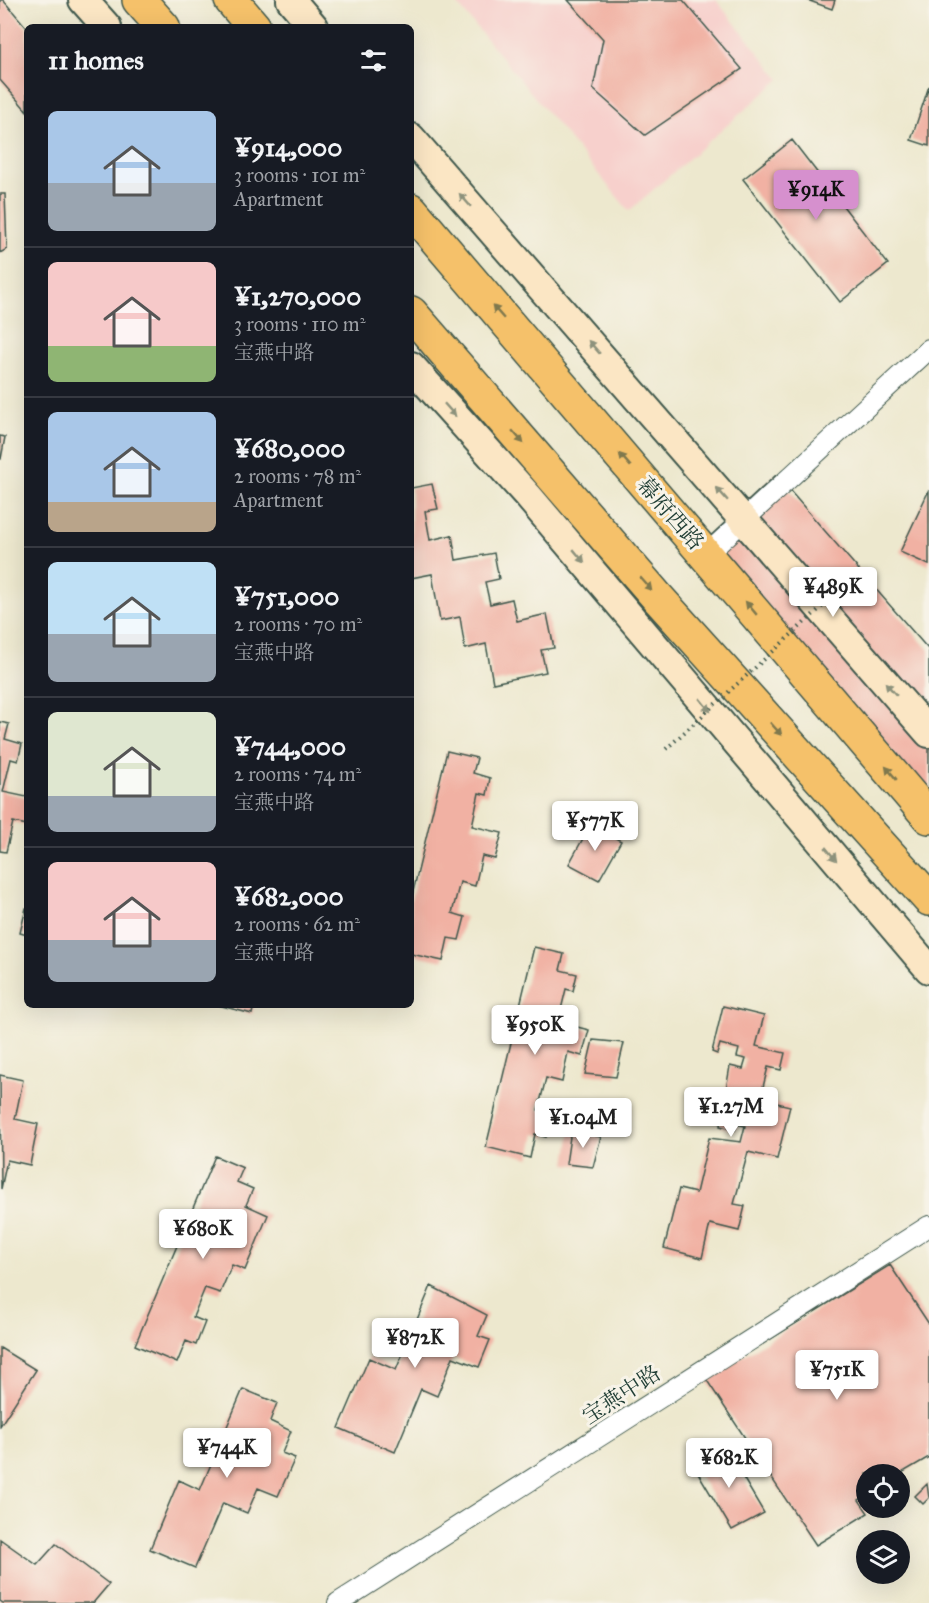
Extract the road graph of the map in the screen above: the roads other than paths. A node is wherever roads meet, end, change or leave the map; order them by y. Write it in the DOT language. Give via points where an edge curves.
graph roads {
  1 [pos="83,0"];
  2 [pos="139,0"];
  3 [pos="231,0"];
  4 [pos="291,0"];
  5 [pos="104,24"];
  6 [pos="160,24"];
  7 [pos="251,24"];
  8 [pos="311,24"];
  9 [pos="414,141"];
  10 [pos="414,214"];
  11 [pos="414,316"];
  12 [pos="929,349"];
  13 [pos="414,369"];
  14 [pos="746,521"];
  15 [pos="706,555"];
  16 [pos="929,733"];
  17 [pos="929,818"];
  18 [pos="929,899"];
  19 [pos="929,969"];
  20 [pos="929,1226"];
  21 [pos="338,1603"];
  1 -- 5 [label="main road"];
  2 -- 6 [label="highway"];
  3 -- 7 [label="highway"];
  4 -- 8 [label="main road"];
  14 -- 9 [label="main road, one-way"];
  15 -- 10 [label="highway, 幕府西路, one-way"];
  11 -- 18 [label="highway, one-way" via="658,598"];
  12 -- 14 [label="street"];
  13 -- 19 [label="main road, one-way" via="528,496"];
  14 -- 15 [label="street"];
  16 -- 14 [label="main road, one-way"];
  17 -- 15 [label="highway, 幕府西路, one-way"];
  20 -- 21 [label="street, 宝燕中路"];
}
